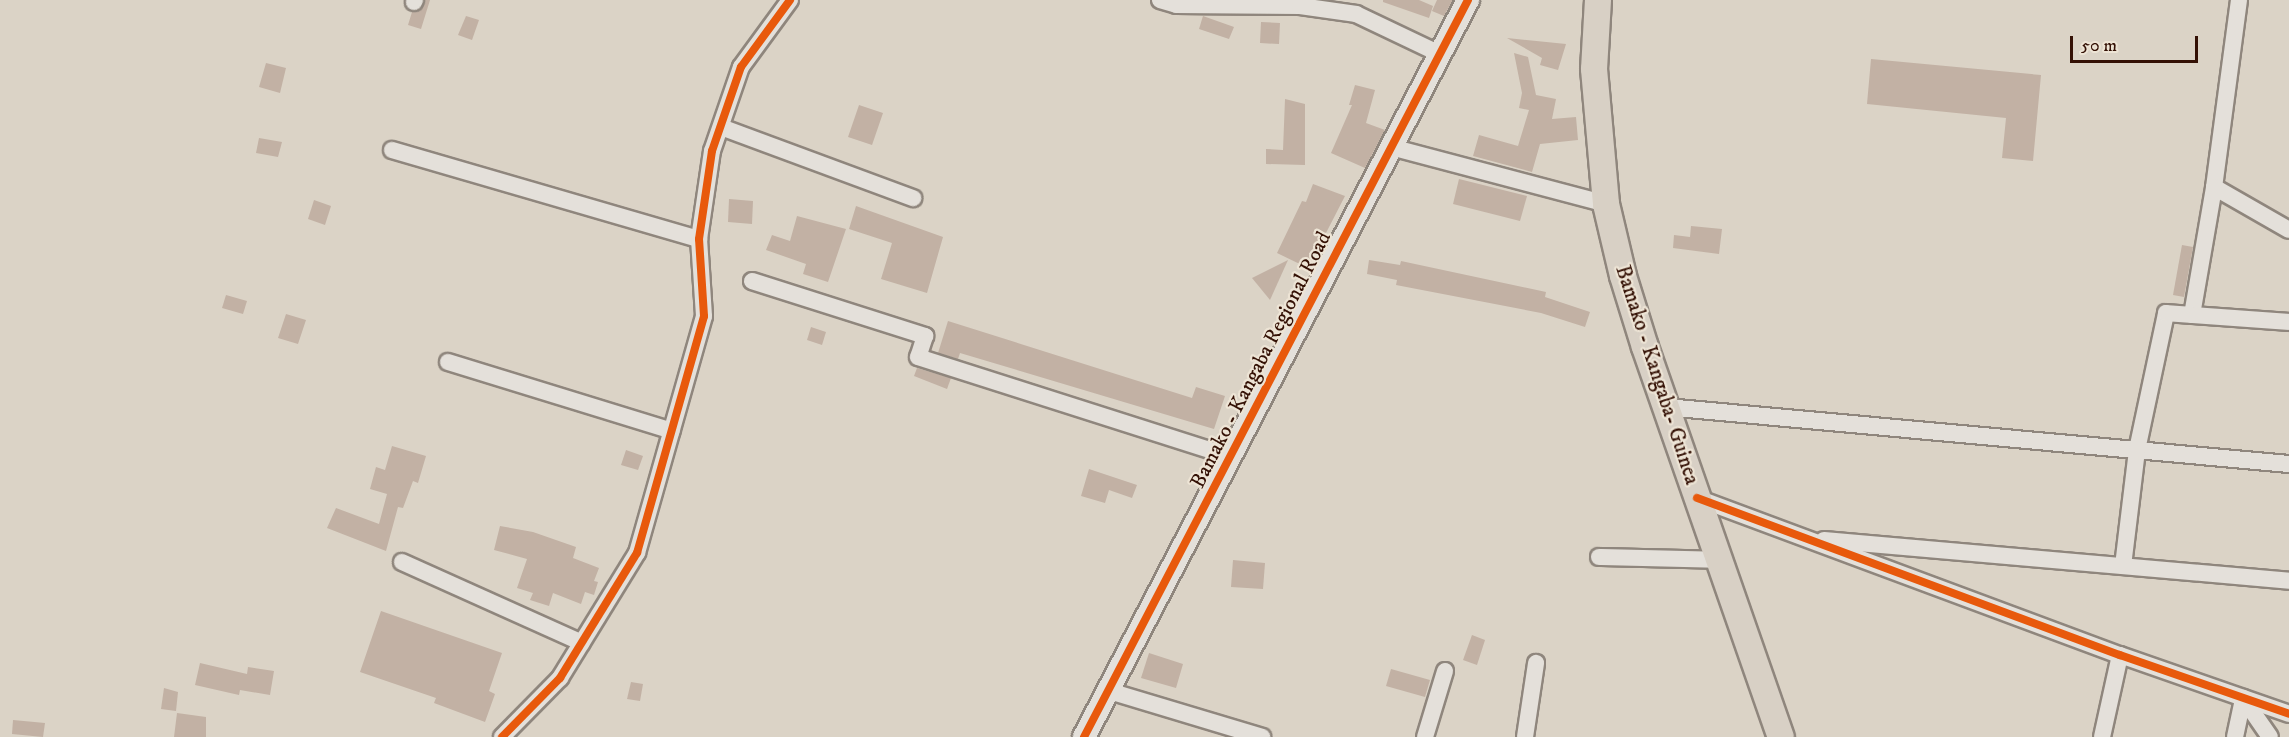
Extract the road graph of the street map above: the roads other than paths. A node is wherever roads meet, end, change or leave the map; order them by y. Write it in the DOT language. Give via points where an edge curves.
graph roads {
  1 [pos="790,0"];
  2 [pos="1160,0"];
  3 [pos="1468,0"];
  4 [pos="1598,0"];
  5 [pos="2239,0"];
  6 [pos="1440,54"];
  7 [pos="721,127"];
  8 [pos="1391,147"];
  9 [pos="392,150"];
  10 [pos="2214,187"];
  11 [pos="913,198"];
  12 [pos="1606,204"];
  13 [pos="2289,230"];
  14 [pos="699,239"];
  15 [pos="752,281"];
  16 [pos="2192,315"];
  17 [pos="2289,322"];
  18 [pos="448,362"];
  19 [pos="1666,407"];
  20 [pos="672,431"];
  21 [pos="2137,450"];
  22 [pos="1231,457"];
  23 [pos="2289,464"];
  24 [pos="1697,498"];
  25 [pos="1800,538"];
  26 [pos="1599,557"];
  27 [pos="1718,560"];
  28 [pos="402,562"];
  29 [pos="2123,566"];
  30 [pos="2289,581"];
  31 [pos="582,643"];
  32 [pos="2120,655"];
  33 [pos="1536,663"];
  34 [pos="1445,671"];
  35 [pos="1109,691"];
  36 [pos="2243,698"];
  37 [pos="2289,714"];
  38 [pos="502,737"];
  39 [pos="1084,737"];
  40 [pos="1262,737"];
  41 [pos="1425,737"];
  42 [pos="1526,737"];
  43 [pos="1781,737"];
  44 [pos="2102,737"];
  45 [pos="2235,737"];
  46 [pos="2270,737"];
  1 -- 7 [label="street" via="741,68"];
  2 -- 6 [label="street" via="1176,5 1300,6 1356,14"];
  3 -- 6 [label="street, Bamako - Kangaba Regional Road"];
  4 -- 12 [label="main road, Bamako - Kangaba- Guinea" via="1594,69"];
  5 -- 10 [label="street"];
  6 -- 8 [label="street, Bamako - Kangaba Regional Road"];
  7 -- 11 [label="street"];
  7 -- 14 [label="street" via="712,151"];
  8 -- 12 [label="street"];
  8 -- 22 [label="street, Bamako - Kangaba Regional Road"];
  9 -- 14 [label="street"];
  10 -- 13 [label="street"];
  10 -- 16 [label="street"];
  12 -- 19 [label="main road, Bamako - Kangaba- Guinea" via="1623,276"];
  14 -- 20 [label="street" via="704,316"];
  15 -- 22 [label="street" via="925,336 918,357"];
  16 -- 17 [label="street"];
  16 -- 21 [label="street" via="2166,313"];
  18 -- 20 [label="street"];
  19 -- 21 [label="street"];
  19 -- 24 [label="main road, Bamako - Kangaba- Guinea"];
  20 -- 31 [label="street" via="637,553"];
  21 -- 23 [label="street"];
  21 -- 29 [label="street"];
  22 -- 35 [label="street, Bamako - Kangaba Regional Road"];
  24 -- 25 [label="street"];
  24 -- 27 [label="main road, Bamako - Kangaba- Guinea"];
  25 -- 29 [label="street"];
  25 -- 32 [label="street"];
  26 -- 27 [label="street"];
  27 -- 43 [label="main road, Bamako - Kangaba- Guinea"];
  28 -- 31 [label="street"];
  29 -- 30 [label="street"];
  31 -- 38 [label="street" via="560,678"];
  32 -- 36 [label="street"];
  32 -- 44 [label="street"];
  33 -- 42 [label="street"];
  34 -- 41 [label="street"];
  35 -- 39 [label="street, Bamako - Kangaba Regional Road"];
  35 -- 40 [label="street"];
  36 -- 37 [label="street"];
  36 -- 45 [label="street"];
  36 -- 46 [label="street"];
}
